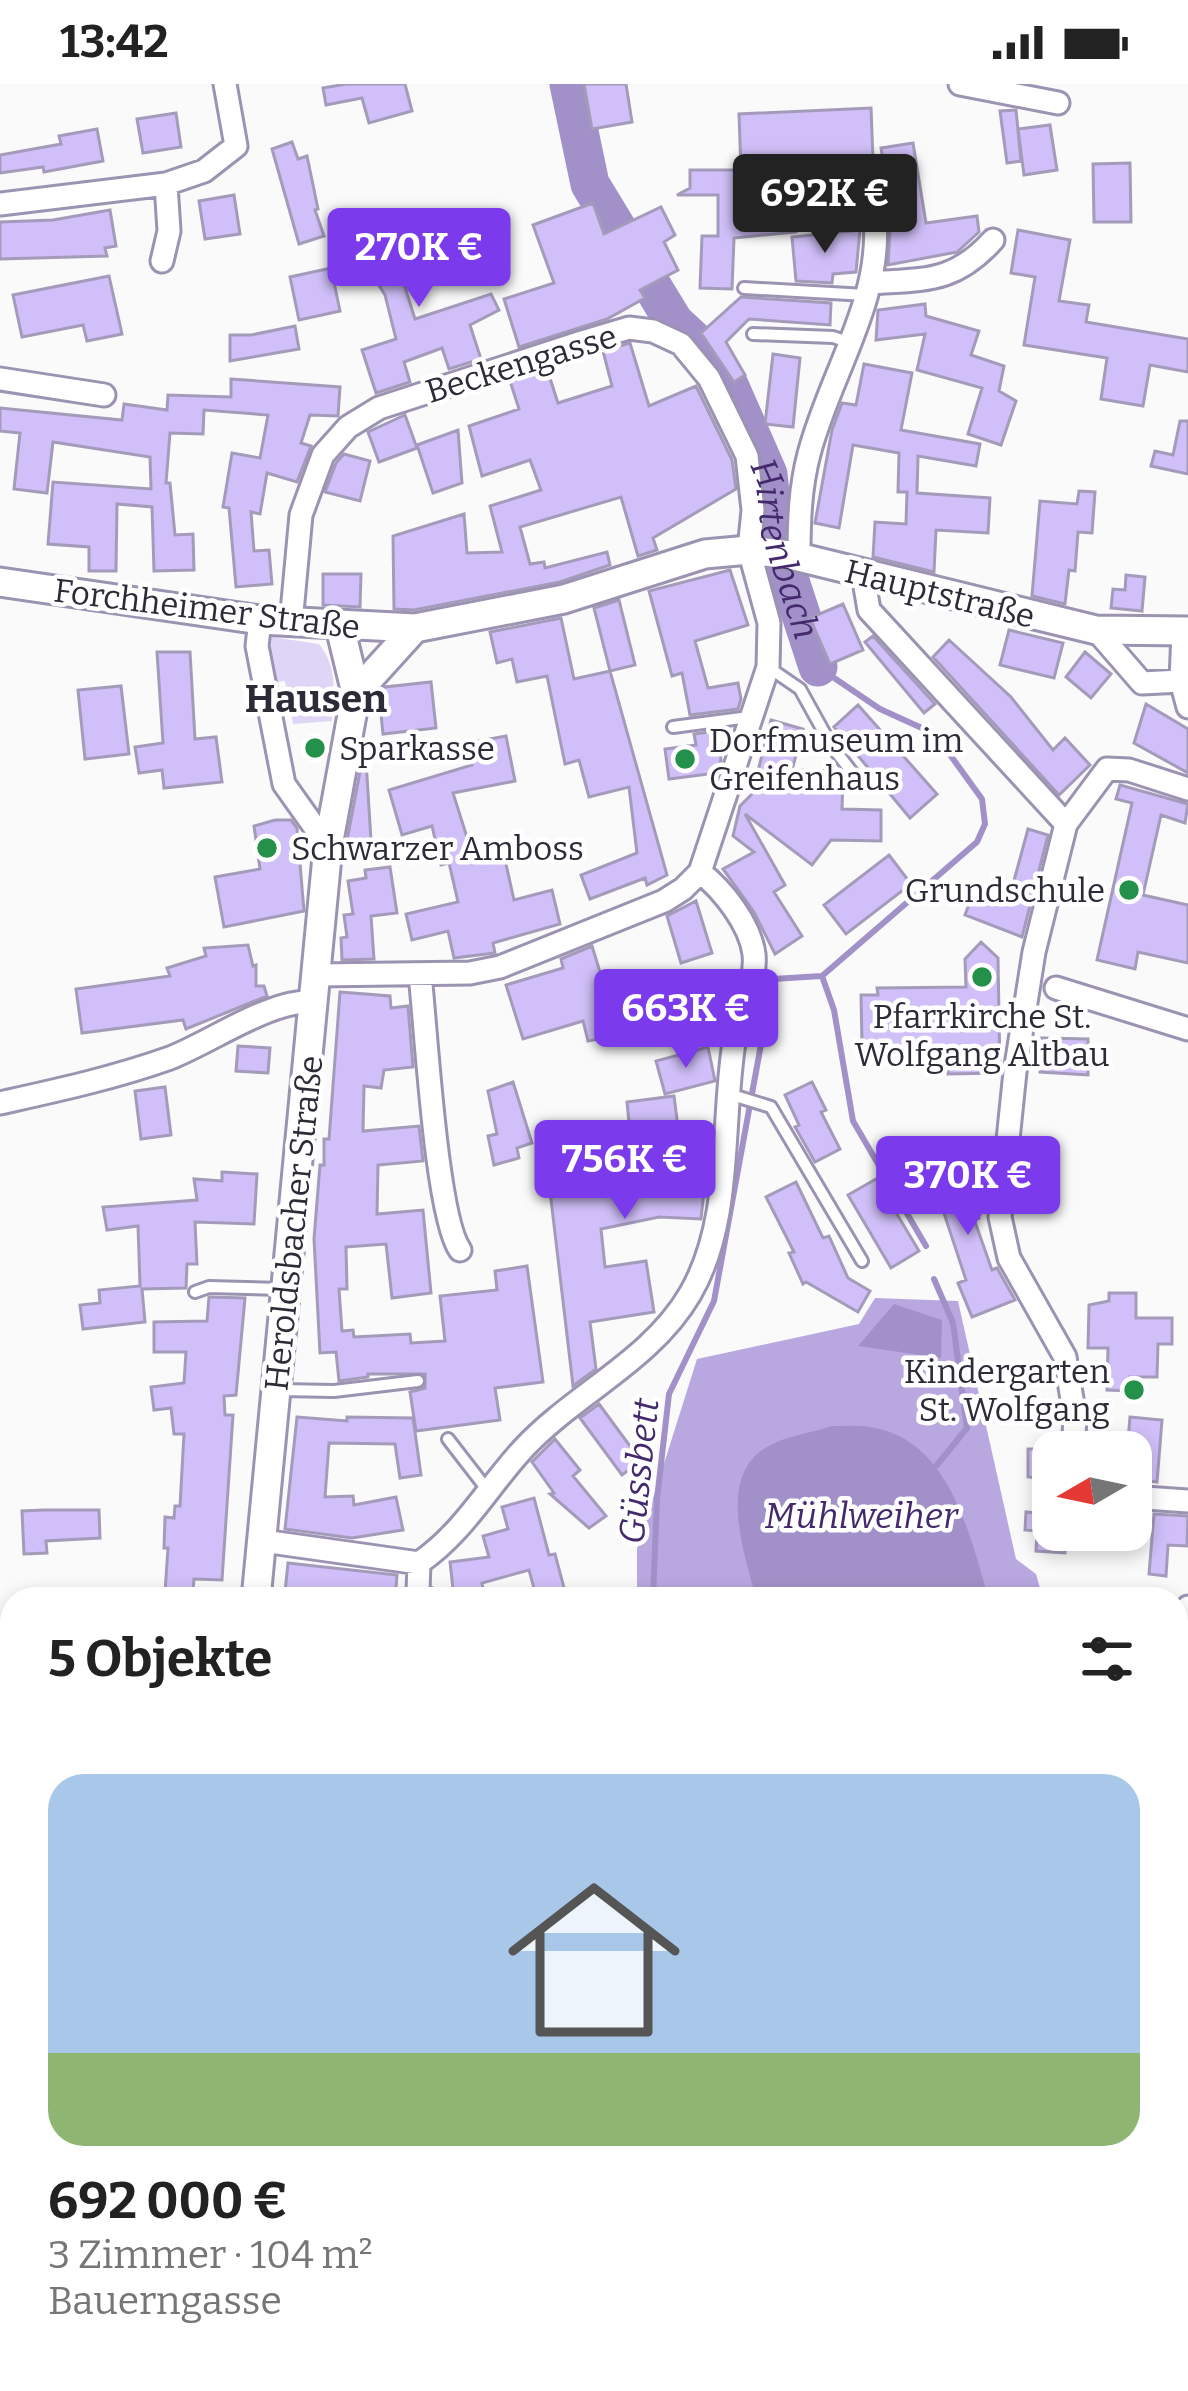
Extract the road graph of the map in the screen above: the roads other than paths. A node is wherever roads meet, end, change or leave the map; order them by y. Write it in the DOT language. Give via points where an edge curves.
graph roads {
  1 [pos="225,84"];
  2 [pos="960,84"];
  3 [pos="1058,103"];
  4 [pos="166,184"];
  5 [pos="806,197"];
  6 [pos="0,205"];
  7 [pos="875,220"];
  8 [pos="992,240"];
  9 [pos="162,261"];
  10 [pos="744,288"];
  11 [pos="868,290"];
  12 [pos="753,334"];
  13 [pos="848,343"];
  14 [pos="0,379"];
  15 [pos="104,394"];
  16 [pos="776,553"];
  17 [pos="863,575"];
  18 [pos="0,582"];
  19 [pos="260,620"];
  20 [pos="291,623"];
  21 [pos="340,627"];
  22 [pos="415,628"];
  23 [pos="1096,630"];
  24 [pos="1185,631"];
  25 [pos="768,667"];
  26 [pos="1181,681"];
  27 [pos="356,693"];
  28 [pos="1188,707"];
  29 [pos="749,717"];
  30 [pos="673,727"];
  31 [pos="861,784"];
  32 [pos="1188,789"];
  33 [pos="1066,824"];
  34 [pos="328,846"];
  35 [pos="700,872"];
  36 [pos="421,975"];
  37 [pos="316,988"];
  38 [pos="1056,988"];
  39 [pos="1188,1029"];
  40 [pos="729,1094"];
  41 [pos="0,1103"];
  42 [pos="460,1250"];
  43 [pos="862,1262"];
  44 [pos="286,1289"];
  45 [pos="195,1292"];
  46 [pos="418,1381"];
  47 [pos="277,1390"];
  48 [pos="1074,1431"];
  49 [pos="448,1439"];
  50 [pos="489,1492"];
  51 [pos="1152,1499"];
  52 [pos="1188,1501"];
  53 [pos="262,1541"];
  54 [pos="419,1563"];
  55 [pos="257,1587"];
  56 [pos="418,1587"];
  1 -- 4 [label="street" via="236,146 204,171"];
  2 -- 3 [label="street"];
  4 -- 6 [label="street"];
  4 -- 9 [label="street"];
  5 -- 7 [label="lane"];
  7 -- 11 [label="street" via="878,254"];
  8 -- 11 [label="street" via="972,263 941,278"];
  10 -- 11 [label="lane"];
  11 -- 13 [label="street"];
  12 -- 13 [label="lane"];
  13 -- 16 [label="street"];
  14 -- 15 [label="street"];
  16 -- 17 [label="street, Hauptstraße"];
  16 -- 20 [label="street, Beckengasse" via="753,510 747,455 709,378 680,344 628,328 379,408 348,428 322,455 301,515"];
  16 -- 22 [label="street, Hauptstraße" via="705,554 563,599"];
  16 -- 25 [label="street"];
  17 -- 23 [label="street, Hauptstraße"];
  17 -- 33 [label="street" via="869,610"];
  18 -- 19 [label="street, Forchheimer Straße"];
  19 -- 20 [label="street, Forchheimer Straße"];
  19 -- 34 [label="street" via="257,646 284,784"];
  20 -- 21 [label="street, Forchheimer Straße"];
  21 -- 22 [label="street, Forchheimer Straße"];
  21 -- 27 [label="street, Heroldsbacher Straße"];
  22 -- 27 [label="street"];
  23 -- 24 [label="street, Hauptstraße"];
  23 -- 26 [label="street" via="1142,682"];
  24 -- 26 [label="street"];
  25 -- 29 [label="street"];
  25 -- 31 [label="lane" via="800,688"];
  26 -- 28 [label="street"];
  27 -- 34 [label="street, Heroldsbacher Straße"];
  29 -- 30 [label="lane"];
  29 -- 35 [label="street"];
  32 -- 33 [label="street" via="1107,769"];
  33 -- 48 [label="street" via="1026,996 1000,1217 1009,1258 1065,1357"];
  34 -- 37 [label="street, Heroldsbacher Straße"];
  35 -- 36 [label="street" via="664,901 500,967"];
  35 -- 40 [label="street" via="719,887 755,960"];
  36 -- 37 [label="street"];
  36 -- 42 [label="street" via="440,1159"];
  37 -- 41 [label="street" via="211,1042 110,1078"];
  37 -- 44 [label="street, Heroldsbacher Straße"];
  38 -- 39 [label="street"];
  40 -- 43 [label="lane" via="771,1108"];
  40 -- 50 [label="street" via="711,1242 693,1289 673,1321 566,1409"];
  44 -- 45 [label="lane"];
  44 -- 47 [label="street, Heroldsbacher Straße"];
  46 -- 47 [label="lane"];
  47 -- 53 [label="street, Heroldsbacher Straße"];
  49 -- 50 [label="lane"];
  50 -- 54 [label="street" via="447,1544"];
  51 -- 52 [label="street"];
  53 -- 54 [label="street"];
  53 -- 55 [label="street, Heroldsbacher Straße"];
  54 -- 56 [label="street"];
}
